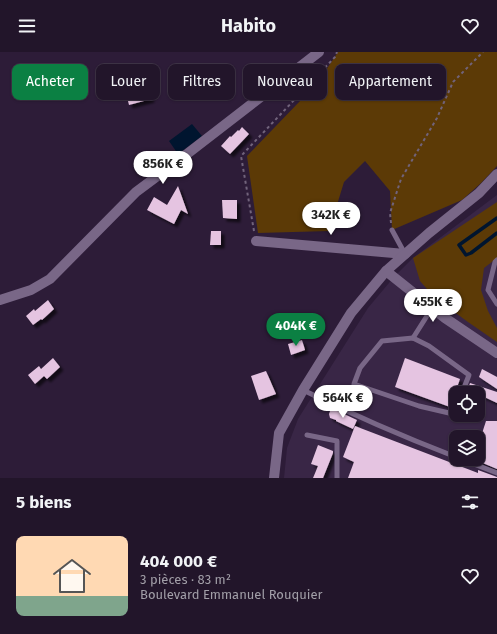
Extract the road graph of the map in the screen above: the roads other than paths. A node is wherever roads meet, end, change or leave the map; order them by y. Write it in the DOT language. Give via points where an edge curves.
graph roads {
  1 [pos="319,52"];
  2 [pos="497,174"];
  3 [pos="392,230"];
  4 [pos="256,241"];
  5 [pos="405,254"];
  6 [pos="497,260"];
  7 [pos="386,270"];
  8 [pos="0,300"];
  9 [pos="497,304"];
  10 [pos="432,308"];
  11 [pos="413,338"];
  12 [pos="497,353"];
  13 [pos="465,386"];
  14 [pos="303,390"];
  15 [pos="449,413"];
  16 [pos="307,435"];
  17 [pos="449,454"];
  18 [pos="479,466"];
  19 [pos="497,473"];
  20 [pos="274,478"];
  21 [pos="337,478"];
  1 -- 8 [label="street" via="136,192 50,279 31,290"];
  2 -- 5 [label="street" via="479,194"];
  3 -- 5 [label="lane"];
  4 -- 5 [label="street"];
  5 -- 7 [label="street"];
  6 -- 9 [label="lane" via="488,290"];
  7 -- 10 [label="street"];
  7 -- 14 [label="street" via="352,313"];
  10 -- 11 [label="lane"];
  10 -- 12 [label="street"];
  11 -- 13 [label="lane" via="429,346 469,375"];
  11 -- 15 [label="lane" via="382,341 360,368 354,384 419,406"];
  14 -- 17 [label="lane" via="398,434"];
  14 -- 20 [label="street" via="279,433"];
  16 -- 21 [label="lane" via="337,441"];
  18 -- 19 [label="lane"];
}
